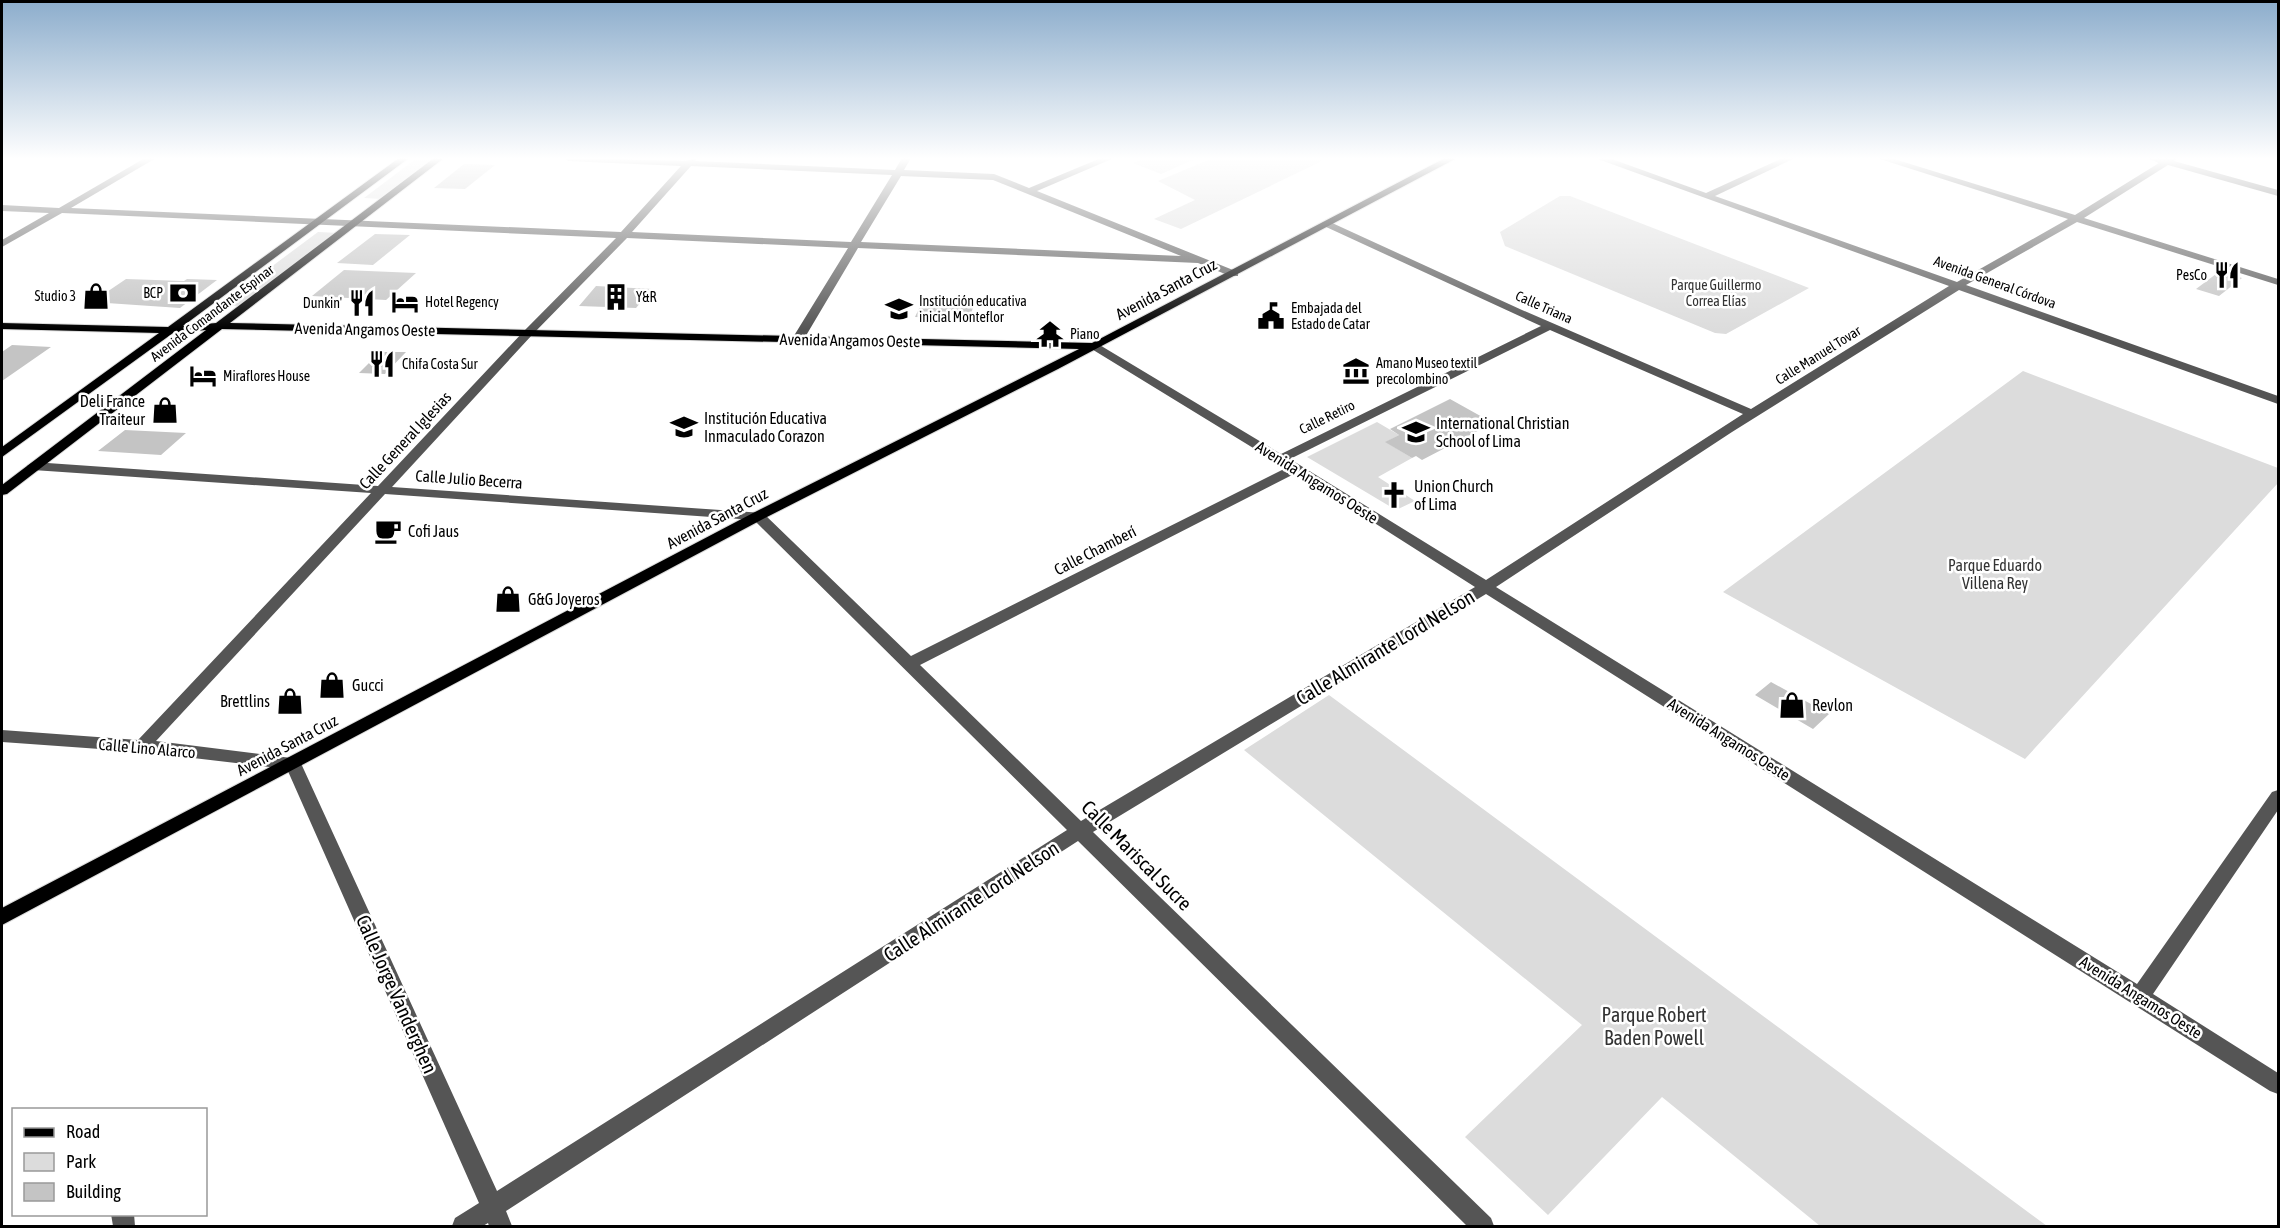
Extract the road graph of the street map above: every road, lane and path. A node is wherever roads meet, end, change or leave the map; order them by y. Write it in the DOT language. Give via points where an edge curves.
graph roads {
  1 [pos="51,215"];
  2 [pos="171,215"];
  3 [pos="327,215"];
  4 [pos="366,215"];
  5 [pos="642,215"];
  6 [pos="873,215"];
  7 [pos="1092,215"];
  8 [pos="1344,215"];
  9 [pos="1762,215"];
  10 [pos="2059,215"];
  11 [pos="2081,215"];
  12 [pos="2074,220"];
  13 [pos="319,221"];
  14 [pos="356,223"];
  15 [pos="1327,224"];
  16 [pos="626,233"];
  17 [pos="2,243"];
  18 [pos="856,244"];
  19 [pos="1175,250"];
  20 [pos="1159,258"];
  21 [pos="1198,260"];
  22 [pos="1234,274"];
  23 [pos="2278,282"];
  24 [pos="1959,285"];
  25 [pos="2,317"];
  26 [pos="182,322"];
  27 [pos="2,326"];
  28 [pos="220,326"];
  29 [pos="1550,326"];
  30 [pos="171,330"];
  31 [pos="528,333"];
  32 [pos="798,339"];
  33 [pos="1094,346"];
  34 [pos="2278,400"];
  35 [pos="1752,414"];
  36 [pos="2,453"];
  37 [pos="1280,459"];
  38 [pos="33,466"];
  39 [pos="1296,468"];
  40 [pos="383,490"];
  41 [pos="2,491"];
  42 [pos="759,516"];
  43 [pos="1486,587"];
  44 [pos="911,663"];
  45 [pos="2,736"];
  46 [pos="142,746"];
  47 [pos="292,763"];
  48 [pos="2278,796"];
  49 [pos="1080,831"];
  50 [pos="2,917"];
  51 [pos="2140,996"];
  52 [pos="2278,1084"];
  53 [pos="497,1217"];
  54 [pos="1480,1226"];
  55 [pos="463,1227"];
  1 -- 17 [label="street"];
  2 -- 13 [label="street"];
  3 -- 13 [label="main road, Avenida Comandante Espinar"];
  4 -- 14 [label="main road, Avenida Comandante Espinar"];
  5 -- 16 [label="street, Calle General Iglesias"];
  6 -- 18 [label="street"];
  7 -- 19 [label="street"];
  8 -- 15 [label="main road, Avenida Santa Cruz"];
  9 -- 24 [label="street, Avenida General Córdova"];
  10 -- 12 [label="street"];
  11 -- 12 [label="street, Calle Manuel Tovar"];
  12 -- 23 [label="street"];
  12 -- 24 [label="street, Calle Manuel Tovar"];
  13 -- 14 [label="street"];
  13 -- 26 [label="main road, Avenida Comandante Espinar"];
  14 -- 16 [label="street"];
  14 -- 28 [label="main road, Avenida Comandante Espinar"];
  15 -- 22 [label="main road, Avenida Santa Cruz"];
  15 -- 29 [label="street, Calle Triana"];
  16 -- 18 [label="street"];
  16 -- 31 [label="street, Calle General Iglesias"];
  18 -- 20 [label="street"];
  18 -- 32 [label="street"];
  19 -- 20 [label="street" via="1172,255"];
  19 -- 21 [label="street"];
  20 -- 21 [label="street"];
  21 -- 22 [label="street"];
  22 -- 33 [label="main road, Avenida Santa Cruz"];
  24 -- 34 [label="street, Avenida General Córdova"];
  24 -- 35 [label="street, Calle Manuel Tovar"];
  25 -- 26 [label="main road, Avenida Angamos Oeste"];
  26 -- 28 [label="main road, Avenida Angamos Oeste"];
  26 -- 30 [label="main road, Avenida Comandante Espinar"];
  27 -- 30 [label="main road, Avenida Angamos Oeste"];
  28 -- 30 [label="main road, Avenida Angamos Oeste"];
  28 -- 31 [label="main road, Avenida Angamos Oeste"];
  28 -- 38 [label="main road, Avenida Comandante Espinar"];
  29 -- 35 [label="street, Calle Triana"];
  29 -- 37 [label="street, Calle Retiro"];
  30 -- 36 [label="main road, Avenida Comandante Espinar"];
  31 -- 32 [label="main road, Avenida Angamos Oeste"];
  31 -- 40 [label="street, Calle General Iglesias"];
  32 -- 33 [label="main road, Avenida Angamos Oeste"];
  33 -- 37 [label="street, Avenida Angamos Oeste"];
  33 -- 42 [label="main road, Avenida Santa Cruz"];
  35 -- 43 [label="street, Calle Manuel Tovar"];
  37 -- 39 [label="street, Avenida Angamos Oeste"];
  38 -- 40 [label="street, Calle Julio Becerra"];
  38 -- 41 [label="main road, Avenida Comandante Espinar"];
  39 -- 43 [label="street, Avenida Angamos Oeste"];
  39 -- 44 [label="street, Calle Chamberí"];
  40 -- 42 [label="street, Calle Julio Becerra"];
  40 -- 46 [label="street, Calle General Iglesias"];
  42 -- 44 [label="street, Calle Mariscal Sucre"];
  42 -- 47 [label="main road, Avenida Santa Cruz"];
  43 -- 49 [label="street, Calle Almirante Lord Nelson"];
  43 -- 51 [label="street, Avenida Angamos Oeste"];
  44 -- 49 [label="street, Calle Mariscal Sucre"];
  45 -- 46 [label="street, Calle Lino Alarco"];
  46 -- 47 [label="street, Calle Lino Alarco"];
  47 -- 50 [label="main road, Avenida Santa Cruz"];
  47 -- 53 [label="street, Calle Jorge Vanderghen"];
  48 -- 51 [label="street"];
  49 -- 53 [label="street, Calle Almirante Lord Nelson"];
  49 -- 54 [label="street, Calle Mariscal Sucre"];
  51 -- 52 [label="street, Avenida Angamos Oeste"];
  53 -- 55 [label="street, Calle Almirante Lord Nelson"];
}
